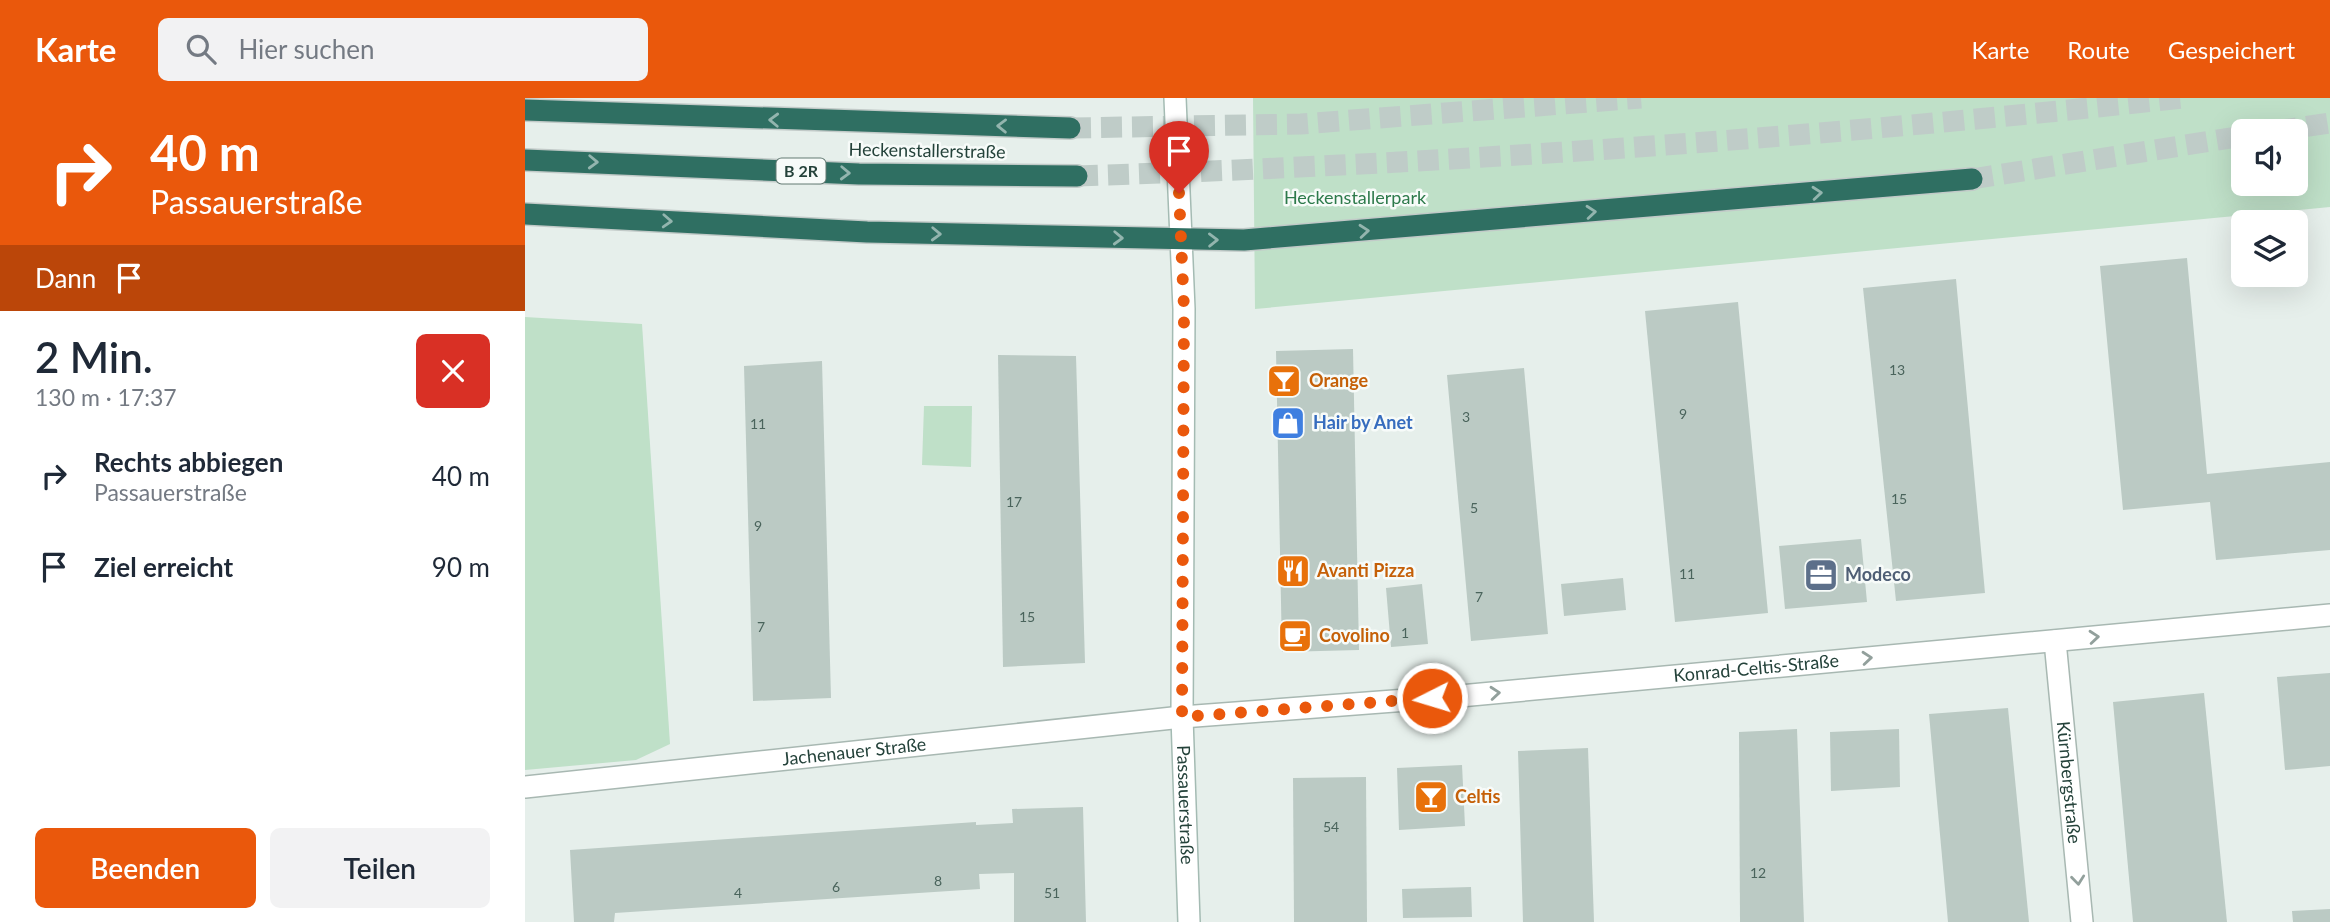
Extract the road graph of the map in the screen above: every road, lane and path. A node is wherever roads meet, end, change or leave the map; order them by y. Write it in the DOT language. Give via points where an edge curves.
graph roads {
  1 [pos="1175,98"];
  2 [pos="525,110"];
  3 [pos="1070,128"];
  4 [pos="525,160"];
  5 [pos="1077,176"];
  6 [pos="1972,179"];
  7 [pos="525,214"];
  8 [pos="1181,241"];
  9 [pos="2330,615"];
  10 [pos="2055,641"];
  11 [pos="1182,717"];
  12 [pos="525,787"];
  13 [pos="1189,922"];
  14 [pos="2083,922"];
  1 -- 8 [label="street, Passauerstraße"];
  3 -- 2 [label="highway, Heckenstallerstraße, one-way"];
  4 -- 5 [label="highway, Heckenstallerstraße / B 2R, one-way" via="859,174"];
  8 -- 6 [label="highway, one-way" via="1348,232"];
  7 -- 8 [label="highway, one-way" via="867,232"];
  8 -- 11 [label="street, Passauerstraße"];
  10 -- 9 [label="street, Konrad-Celtis-Straße, one-way"];
  11 -- 10 [label="street, Konrad-Celtis-Straße, one-way"];
  10 -- 14 [label="street, Kürnbergstraße, one-way"];
  11 -- 12 [label="street, Jachenauer Straße"];
  11 -- 13 [label="street, Passauerstraße"];
}
